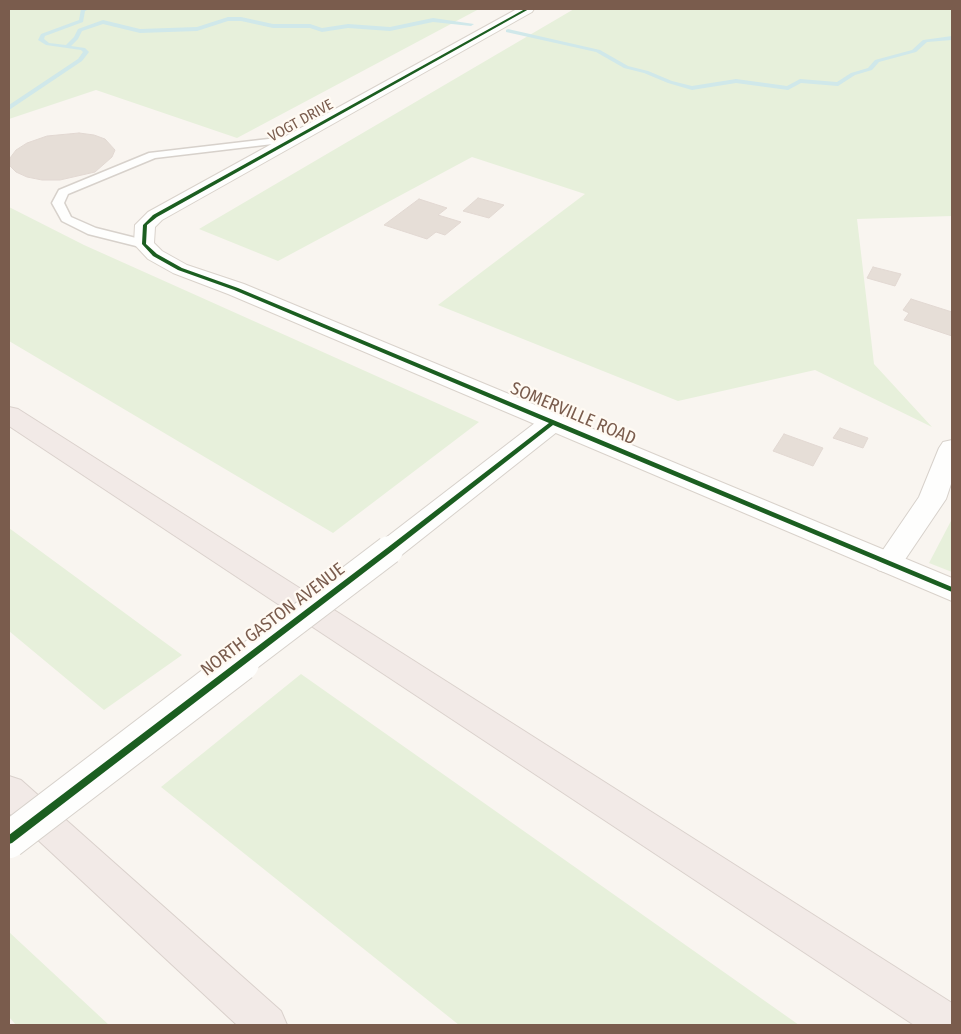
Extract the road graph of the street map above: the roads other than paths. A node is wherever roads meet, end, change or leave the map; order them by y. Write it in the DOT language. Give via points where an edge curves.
graph roads {
  1 [pos="527,9"];
  2 [pos="294,139"];
  3 [pos="144,244"];
  4 [pos="9,415"];
  5 [pos="553,422"];
  6 [pos="952,448"];
  7 [pos="888,563"];
  8 [pos="952,590"];
  9 [pos="9,791"];
  10 [pos="9,840"];
  11 [pos="268,1025"];
  12 [pos="950,1025"];
  1 -- 2 [label="street, VOGT DRIVE"];
  2 -- 3 [label="street, VOGT DRIVE" via="154,216 144,225"];
  2 -- 3 [label="lane" via="153,155 63,192 58,203 66,219 92,231"];
  3 -- 5 [label="street, SOMERVILLE ROAD" via="155,255 180,269"];
  4 -- 12 [label="highway"];
  5 -- 7 [label="street, SOMERVILLE ROAD"];
  5 -- 10 [label="street, NORTH GASTON AVENUE, bridge"];
  6 -- 7 [label="street" via="932,499"];
  7 -- 8 [label="street, SOMERVILLE ROAD"];
  9 -- 11 [label="highway"];
}
